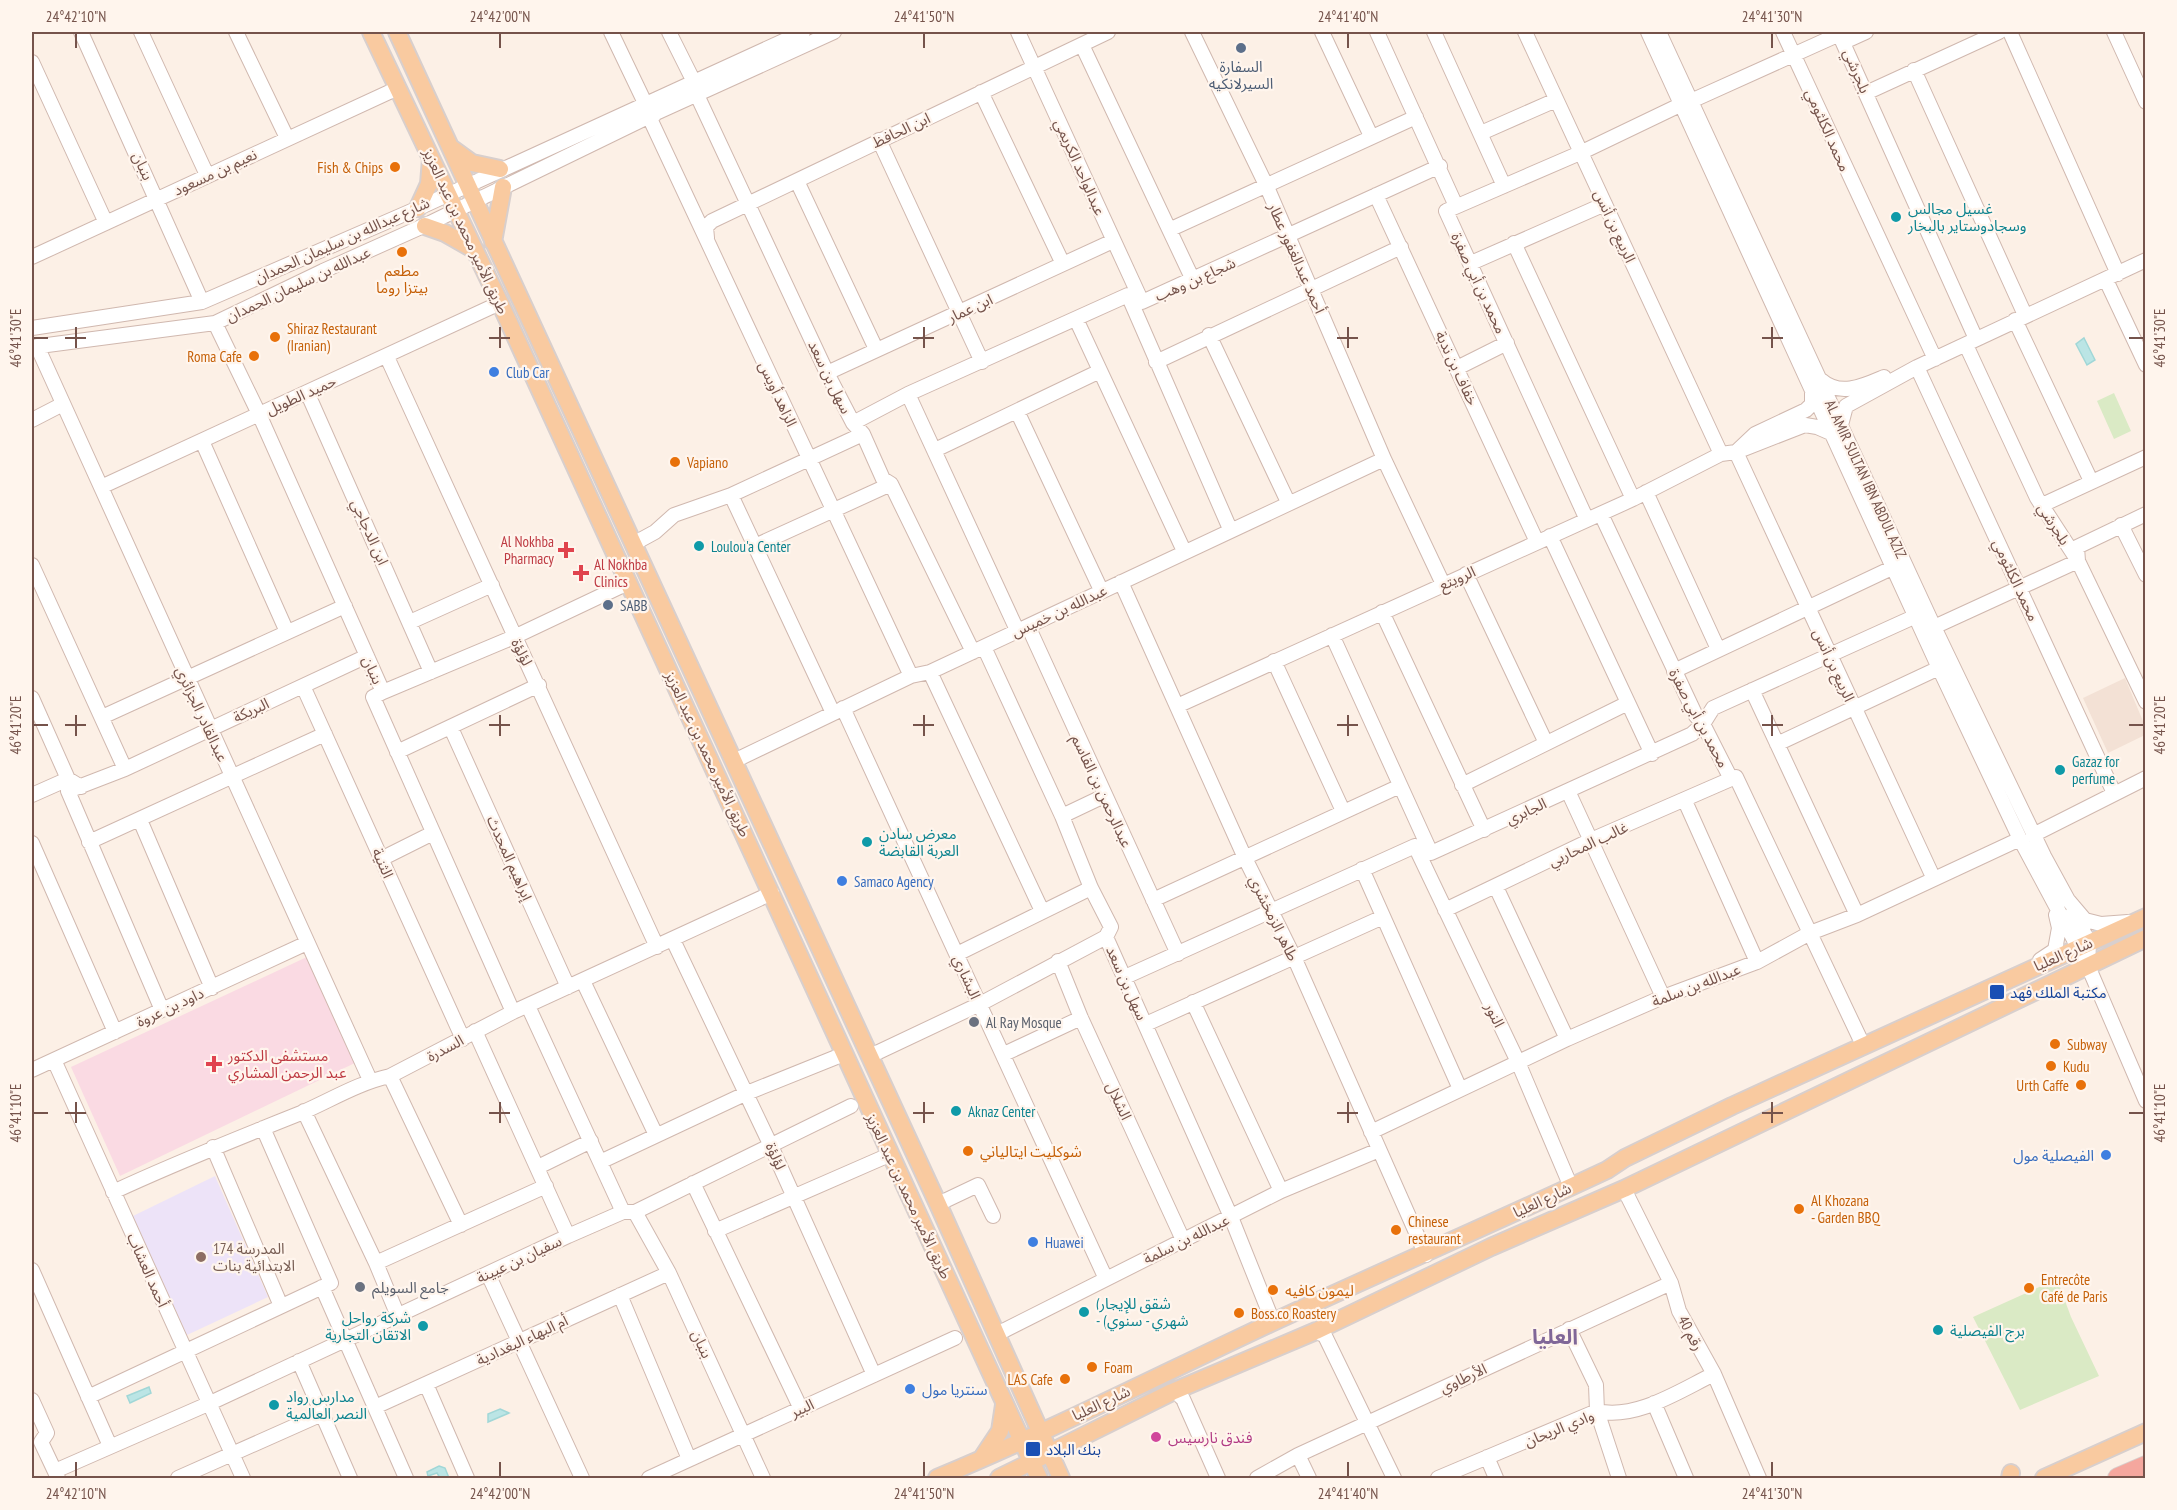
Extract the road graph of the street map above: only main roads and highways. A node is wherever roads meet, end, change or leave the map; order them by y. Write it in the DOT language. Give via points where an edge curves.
graph roads {
  1 [pos="371,32"];
  2 [pos="397,32"];
  3 [pos="450,147"];
  4 [pos="431,158"];
  5 [pos="500,169"];
  6 [pos="503,188"];
  7 [pos="418,208"];
  8 [pos="425,226"];
  9 [pos="493,242"];
  10 [pos="473,249"];
  11 [pos="628,583"];
  12 [pos="666,615"];
  13 [pos="2140,919"];
  14 [pos="2145,938"];
  15 [pos="803,961"];
  16 [pos="841,994"];
  17 [pos="1625,1158"];
  18 [pos="1647,1177"];
  19 [pos="1571,1187"];
  20 [pos="1580,1207"];
  21 [pos="1004,1405"];
  22 [pos="1031,1411"];
  23 [pos="1013,1421"];
  24 [pos="1062,1422"];
  25 [pos="1041,1431"];
  26 [pos="2145,1432"];
  27 [pos="1023,1440"];
  28 [pos="2145,1441"];
  29 [pos="1066,1444"];
  30 [pos="1006,1449"];
  31 [pos="1050,1453"];
  32 [pos="980,1460"];
  33 [pos="2145,1466"];
  34 [pos="1036,1473"];
  35 [pos="1004,1476"];
  36 [pos="1060,1476"];
  37 [pos="937,1479"];
  38 [pos="2044,1479"];
  39 [pos="2070,1479"];
  40 [pos="2118,1479"];
  1 -- 4 [label="main road, طريق الأمير محمد بن عبد العزيز"];
  2 -- 3 [label="main road, طريق الأمير محمد بن عبد العزيز"];
  3 -- 5 [label="main road" via="472,163"];
  3 -- 9 [label="main road, طريق الأمير محمد بن عبد العزيز" via="466,184 479,200"];
  4 -- 7 [label="main road" via="429,184"];
  4 -- 10 [label="main road, طريق الأمير محمد بن عبد العزيز"];
  6 -- 9 [label="main road"];
  8 -- 10 [label="main road" via="445,232"];
  9 -- 12 [label="main road, طريق الأمير محمد بن عبد العزيز"];
  10 -- 11 [label="main road, طريق الأمير محمد بن عبد العزيز"];
  11 -- 12 [label="main road" via="626,569 631,565 651,600"];
  11 -- 15 [label="main road, طريق الأمير محمد بن عبد العزيز"];
  12 -- 16 [label="main road, طريق الأمير محمد بن عبد العزيز"];
  13 -- 17 [label="main road, شارع العليا"];
  14 -- 18 [label="main road, شارع العليا"];
  15 -- 16 [label="main road" via="813,969 829,998 835,1000"];
  15 -- 21 [label="main road, طريق الأمير محمد بن عبد العزيز"];
  16 -- 22 [label="main road, طريق الأمير محمد بن عبد العزيز"];
  17 -- 18 [label="main road" via="1622,1181"];
  17 -- 19 [label="main road, شارع العليا"];
  18 -- 20 [label="main road, شارع العليا"];
  19 -- 20 [label="main road" via="1596,1187 1596,1193"];
  19 -- 24 [label="main road, شارع العليا"];
  20 -- 29 [label="main road, شارع العليا"];
  21 -- 23 [label="main road, طريق الأمير محمد بن عبد العزيز"];
  21 -- 32 [label="main road" via="1000,1431"];
  22 -- 23 [label="main road" via="1035,1425 1031,1432 1021,1431"];
  22 -- 24 [label="main road" via="1046,1422"];
  22 -- 25 [label="main road, طريق الأمير محمد بن عبد العزيز"];
  23 -- 27 [label="main road, طريق الأمير محمد بن عبد العزيز"];
  24 -- 25 [label="main road, شارع العليا"];
  24 -- 29 [label="main road" via="1049,1438 1053,1446"];
  25 -- 27 [label="main road, شارع العليا"];
  25 -- 31 [label="main road, طريق الأمير محمد بن عبد العزيز"];
  26 -- 38 [label="main road"];
  27 -- 30 [label="main road, شارع العليا"];
  27 -- 34 [label="main road, طريق الأمير محمد بن عبد العزيز"];
  28 -- 39 [label="main road"];
  29 -- 31 [label="main road, شارع العليا"];
  29 -- 36 [label="main road" via="1059,1461"];
  30 -- 32 [label="main road, شارع العليا"];
  30 -- 35 [label="main road" via="1016,1449 1022,1459"];
  31 -- 34 [label="main road, شارع العليا"];
  31 -- 36 [label="main road, طريق الأمير محمد بن عبد العزيز"];
  32 -- 37 [label="main road, شارع العليا"];
  33 -- 40 [label="highway"];
  34 -- 35 [label="main road"];
  34 -- 36 [label="main road" via="1038,1465 1044,1462"];
}
